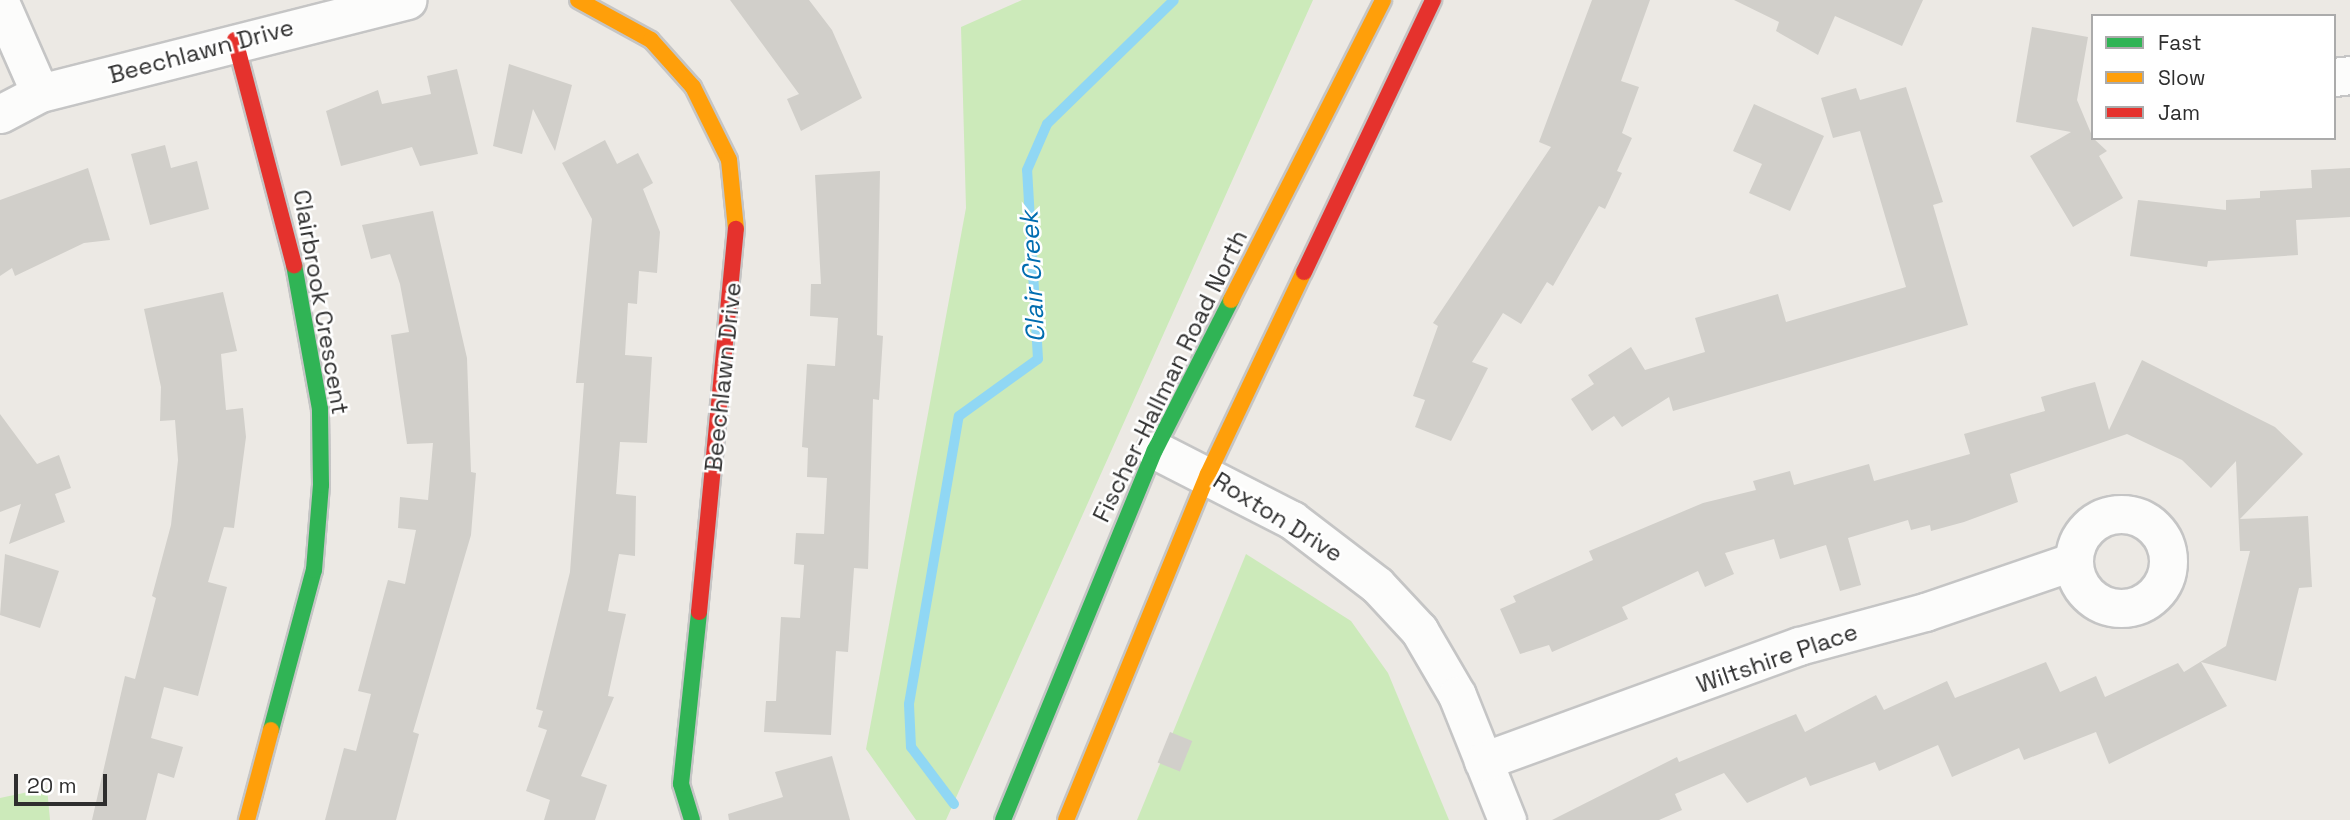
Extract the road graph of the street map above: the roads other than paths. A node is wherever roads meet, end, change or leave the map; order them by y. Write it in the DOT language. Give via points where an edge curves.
graph roads {
  1 [pos="407,0"];
  2 [pos="578,0"];
  3 [pos="1383,0"];
  4 [pos="1433,0"];
  5 [pos="0,2"];
  6 [pos="235,40"];
  7 [pos="40,93"];
  8 [pos="0,114"];
  9 [pos="1155,450"];
  10 [pos="1209,474"];
  11 [pos="2074,561"];
  12 [pos="1483,761"];
  13 [pos="247,820"];
  14 [pos="692,820"];
  15 [pos="1003,820"];
  16 [pos="1066,820"];
  17 [pos="1507,820"];
  1 -- 6 [label="street, Beechlawn Drive"];
  2 -- 14 [label="main road, Beechlawn Drive" via="651,40 694,88 729,160 737,235 681,784"];
  3 -- 9 [label="main road, Fischer-Hallman Road North"];
  4 -- 10 [label="main road"];
  5 -- 7 [label="street"];
  6 -- 7 [label="street, Beechlawn Drive"];
  6 -- 13 [label="main road, Clairbrook Crescent" via="279,192 320,409 321,485 314,570"];
  7 -- 8 [label="street, Beechlawn Drive"];
  9 -- 10 [label="street, Roxton Drive"];
  9 -- 15 [label="main road, Fischer-Hallman Road North"];
  10 -- 12 [label="street, Roxton Drive" via="1293,520 1377,584 1419,630 1457,695"];
  10 -- 16 [label="main road"];
  11 -- 12 [label="street, Wiltshire Place" via="1925,612 1799,646"];
  12 -- 17 [label="street, Roxton Drive"];
}
